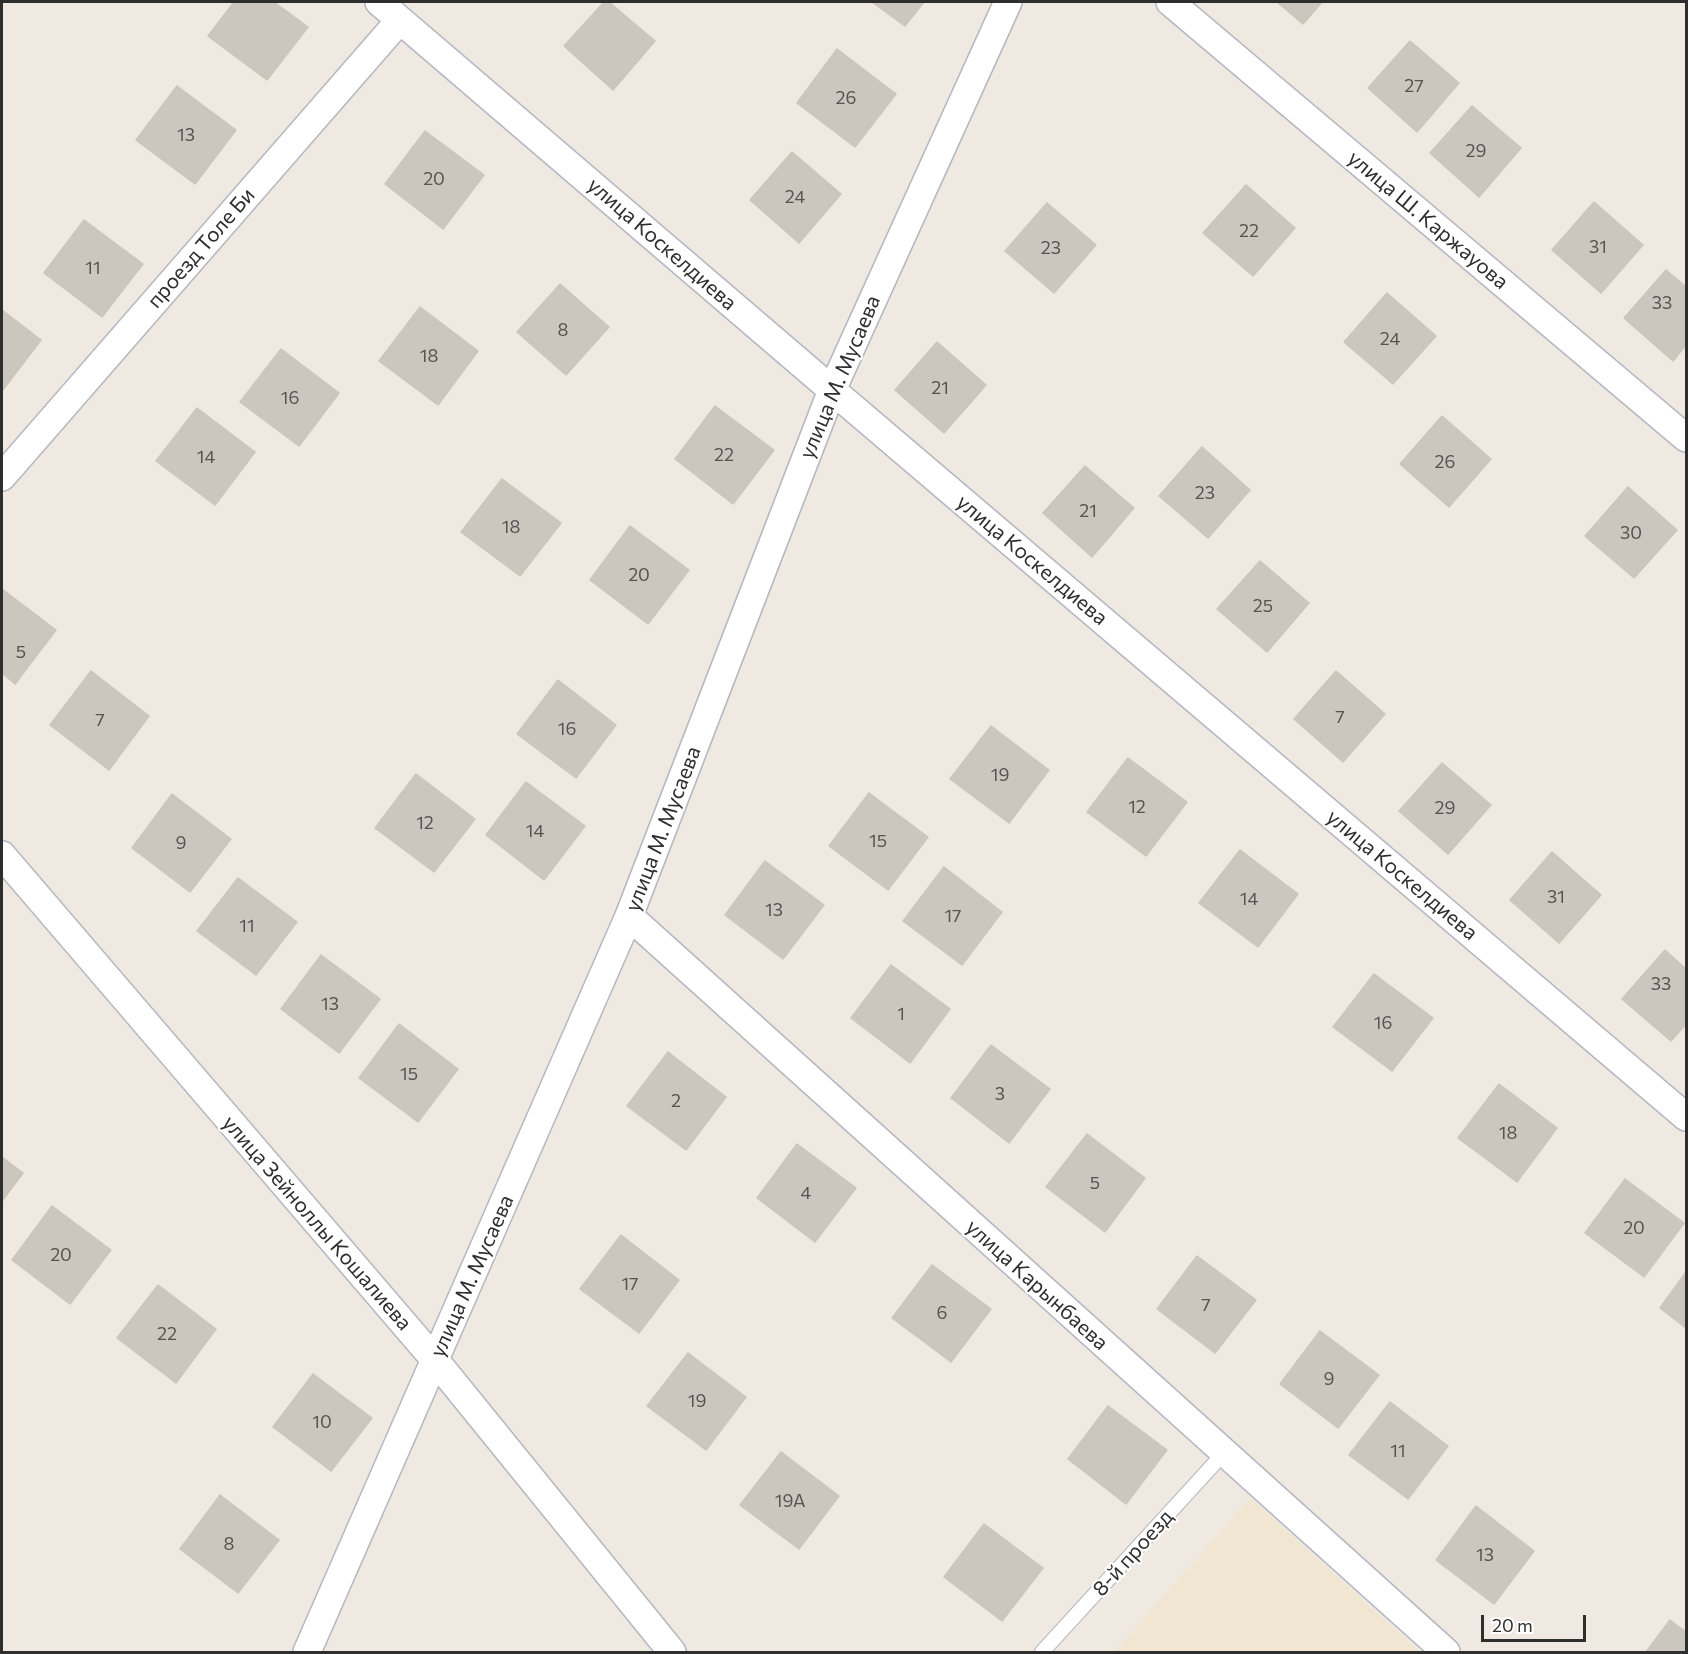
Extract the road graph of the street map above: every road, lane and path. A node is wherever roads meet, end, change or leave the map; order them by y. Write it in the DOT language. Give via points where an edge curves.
graph roads {
  1 [pos="379,2"];
  2 [pos="1008,2"];
  3 [pos="1170,2"];
  4 [pos="400,20"];
  5 [pos="832,390"];
  6 [pos="1686,438"];
  7 [pos="2,477"];
  8 [pos="2,855"];
  9 [pos="629,916"];
  10 [pos="1686,1117"];
  11 [pos="435,1360"];
  12 [pos="1224,1453"];
  13 [pos="307,1653"];
  14 [pos="672,1653"];
  15 [pos="1042,1653"];
  16 [pos="1446,1653"];
  1 -- 4 [label="street, улица Коскелдиева"];
  2 -- 5 [label="street, улица М. Мусаева"];
  3 -- 6 [label="street, улица Ш. Каржауова"];
  4 -- 5 [label="street, улица Коскелдиева"];
  4 -- 7 [label="street, проезд Толе Би"];
  5 -- 9 [label="street, улица М. Мусаева"];
  5 -- 10 [label="street, улица Коскелдиева"];
  8 -- 11 [label="street, улица Зейноллы Кошалиева"];
  9 -- 11 [label="street, улица М. Мусаева"];
  9 -- 12 [label="street, улица Карынбаева"];
  11 -- 13 [label="street, улица М. Мусаева"];
  11 -- 14 [label="street, улица Зейноллы Кошалиева"];
  12 -- 15 [label="lane, 8-й проезд"];
  12 -- 16 [label="street, улица Карынбаева"];
}
